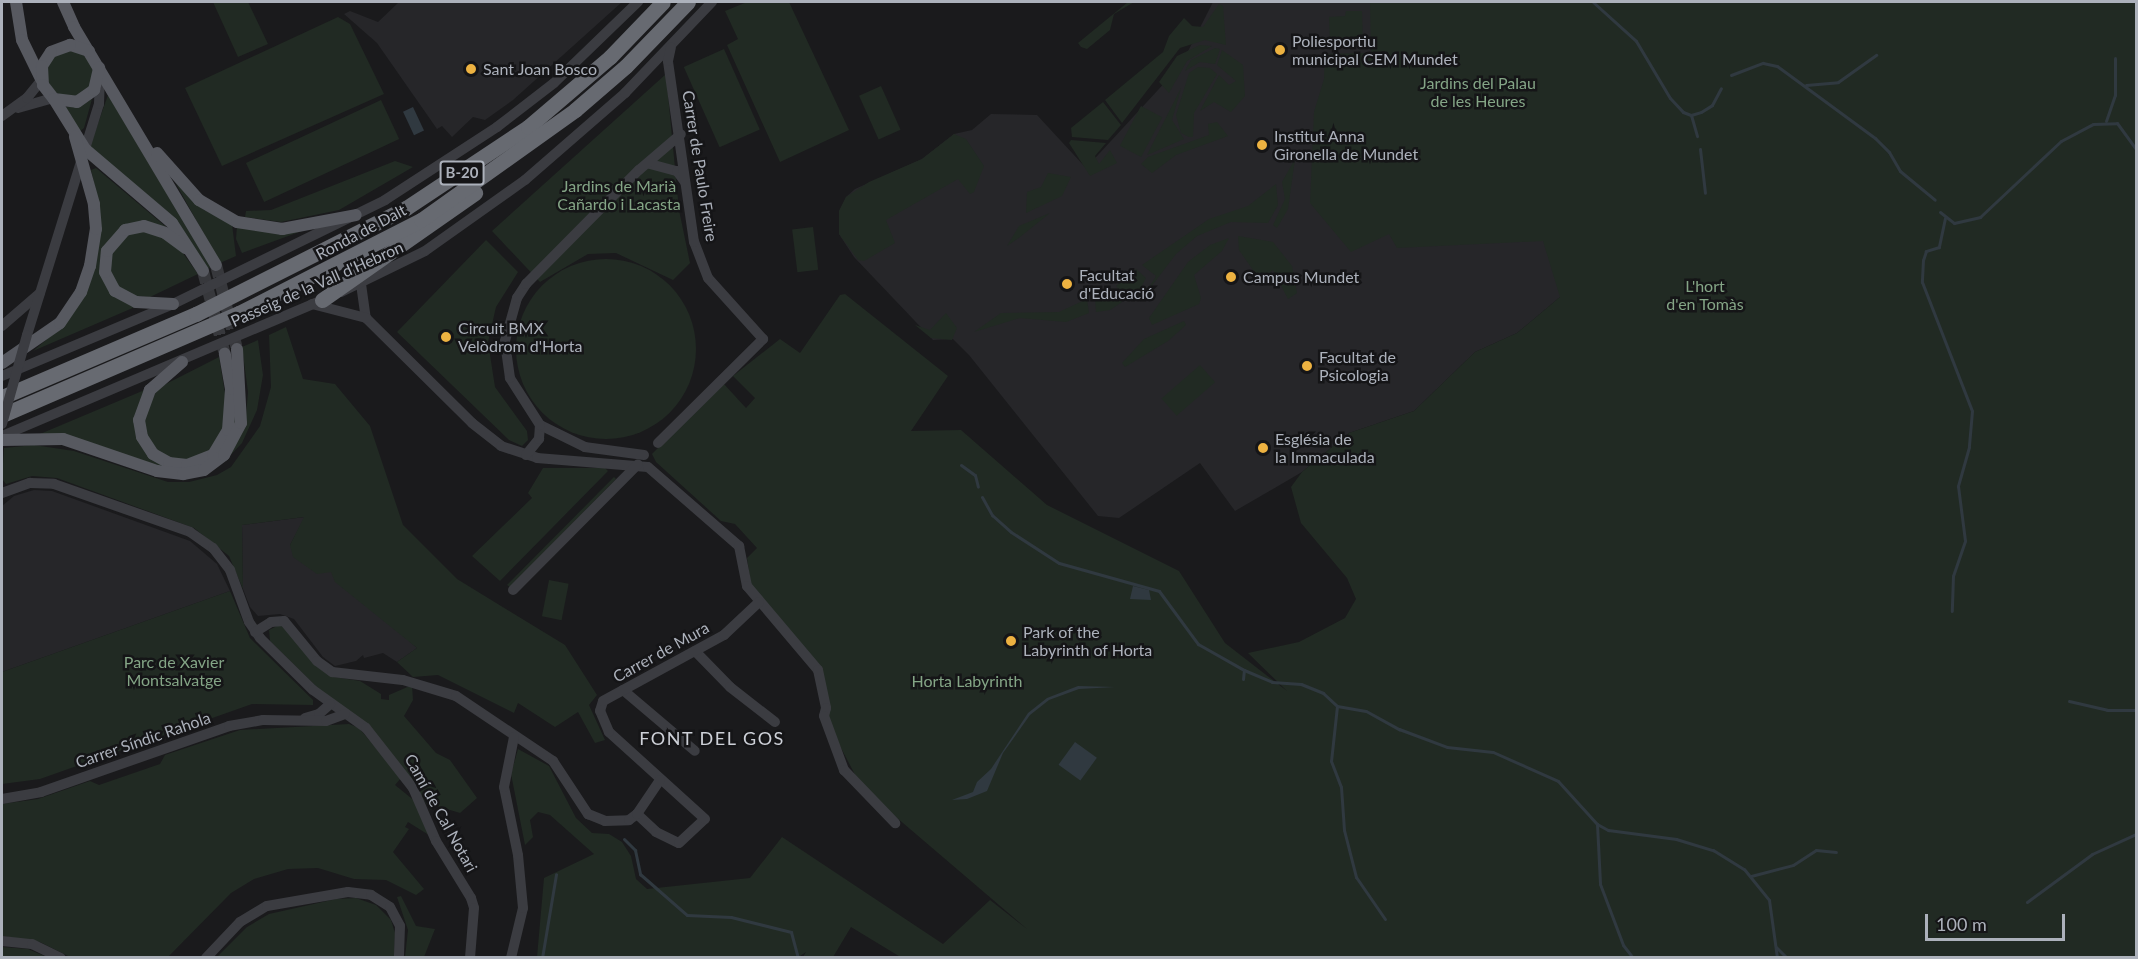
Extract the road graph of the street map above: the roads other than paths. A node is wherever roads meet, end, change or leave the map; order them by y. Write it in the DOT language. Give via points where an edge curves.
graph roads {
  1 [pos="16,2"];
  2 [pos="63,2"];
  3 [pos="638,2"];
  4 [pos="663,2"];
  5 [pos="688,2"];
  6 [pos="712,2"];
  7 [pos="671,47"];
  8 [pos="89,51"];
  9 [pos="99,68"];
  10 [pos="41,80"];
  11 [pos="53,98"];
  12 [pos="12,109"];
  13 [pos="2,116"];
  14 [pos="681,134"];
  15 [pos="145,141"];
  16 [pos="83,152"];
  17 [pos="519,153"];
  18 [pos="650,164"];
  19 [pos="685,183"];
  20 [pos="356,215"];
  21 [pos="192,252"];
  22 [pos="216,265"];
  23 [pos="203,271"];
  24 [pos="361,284"];
  25 [pos="40,293"];
  26 [pos="317,302"];
  27 [pos="172,304"];
  28 [pos="369,320"];
  29 [pos="2,326"];
  30 [pos="237,349"];
  31 [pos="225,354"];
  32 [pos="182,362"];
  33 [pos="2,363"];
  34 [pos="2,376"];
  35 [pos="2,397"];
  36 [pos="2,415"];
  37 [pos="2,424"];
  38 [pos="540,425"];
  39 [pos="2,438"];
  40 [pos="658,443"];
  41 [pos="526,455"];
  42 [pos="641,460"];
  43 [pos="2,494"];
  44 [pos="513,590"];
  45 [pos="759,602"];
  46 [pos="255,632"];
  47 [pos="695,651"];
  48 [pos="623,690"];
  49 [pos="330,704"];
  50 [pos="345,714"];
  51 [pos="296,720"];
  52 [pos="775,722"];
  53 [pos="514,737"];
  54 [pos="695,751"];
  55 [pos="660,780"];
  56 [pos="2,799"];
  57 [pos="637,814"];
  58 [pos="895,824"];
  59 [pos="2,941"];
  60 [pos="61,957"];
  61 [pos="206,957"];
  62 [pos="399,957"];
  63 [pos="470,957"];
  64 [pos="511,957"];
  1 -- 10 [label="main road" via="22,40"];
  2 -- 8 [label="main road"];
  3 -- 20 [label="street" via="554,83 497,127"];
  4 -- 35 [label="highway, Ronda de Dalt / B-20" via="610,57 528,127 406,208 196,315"];
  5 -- 17 [label="highway, Ronda de Dalt / B-20" via="626,66"];
  6 -- 7 [label="street, Passeig de la Vall d'Hebron"];
  7 -- 14 [label="street, Carrer de Paulo Freire" via="668,61"];
  7 -- 24 [label="street, Passeig de la Vall d'Hebron" via="625,93 525,180 425,251"];
  8 -- 9 [label="main road"];
  8 -- 10 [label="main road" via="70,45 55,49 44,61"];
  9 -- 11 [label="main road" via="97,85 87,98 72,103"];
  9 -- 15 [label="main road"];
  9 -- 16 [label="street" via="101,97"];
  10 -- 11 [label="main road"];
  10 -- 12 [label="street"];
  11 -- 12 [label="street"];
  11 -- 16 [label="main road"];
  12 -- 13 [label="street"];
  14 -- 18 [label="street"];
  14 -- 19 [label="street, Carrer de Paulo Freire"];
  15 -- 20 [label="main road" via="199,200 237,222 282,229"];
  15 -- 22 [label="main road"];
  16 -- 21 [label="main road" via="172,223"];
  16 -- 25 [label="street"];
  16 -- 33 [label="main road" via="96,229 81,292 52,331"];
  17 -- 26 [label="highway" via="460,207"];
  17 -- 36 [label="highway, Ronda de Dalt / B-20" via="421,220 327,270 204,329"];
  18 -- 19 [label="street" via="677,171"];
  18 -- 38 [label="street" via="639,170 526,284 512,313 506,341 510,378"];
  19 -- 40 [label="street, Carrer de Paulo Freire" via="694,242 708,278 763,339"];
  20 -- 27 [label="street"];
  21 -- 23 [label="main road"];
  21 -- 27 [label="main road" via="165,233 144,226 125,230 107,251 105,272 116,291 136,302"];
  24 -- 26 [label="street, Passeig de la Vall d'Hebron"];
  24 -- 28 [label="street"];
  25 -- 29 [label="street"];
  25 -- 37 [label="street, bridge"];
  26 -- 28 [label="street"];
  26 -- 32 [label="street, Passeig de la Vall d'Hebron"];
  27 -- 34 [label="street"];
  28 -- 41 [label="street" via="484,434 501,446"];
  30 -- 39 [label="main road" via="241,423 224,455 204,470 183,474 157,471 63,439"];
  31 -- 32 [label="main road" via="231,389 228,430 213,455 187,465 169,463 153,454 142,437 139,420 150,390"];
  32 -- 39 [label="street, Passeig de la Vall d'Hebron"];
  38 -- 41 [label="street" via="539,439"];
  38 -- 42 [label="street" via="585,447"];
  41 -- 42 [label="street"];
  42 -- 44 [label="street"];
  42 -- 45 [label="street" via="738,546 747,586"];
  43 -- 46 [label="street, Camí de Cal Notari" via="30,483 54,484 196,536 227,564"];
  45 -- 47 [label="street, Carrer de Mura" via="724,635"];
  45 -- 58 [label="street" via="818,670 826,708 824,717 844,770"];
  46 -- 49 [label="street, Camí de Cal Notari"];
  46 -- 53 [label="street" via="271,622 284,621 317,661 332,672 403,680 443,691 463,700"];
  47 -- 48 [label="street, Carrer de Mura"];
  47 -- 52 [label="street" via="730,687"];
  48 -- 54 [label="street"];
  48 -- 55 [label="street, Carrer de Mura" via="603,701 600,711 609,732"];
  49 -- 50 [label="street, Camí de Cal Notari"];
  49 -- 51 [label="street, Carrer Síndic Rahola" via="319,714"];
  50 -- 51 [label="street, Carrer Síndic Rahola" via="326,721"];
  50 -- 63 [label="street, Camí de Cal Notari" via="366,728 397,764 413,788 436,841 467,890 474,908"];
  51 -- 56 [label="street, Carrer Síndic Rahola" via="229,726 41,792"];
  53 -- 57 [label="street" via="556,764 579,805 592,816 629,820"];
  53 -- 64 [label="street" via="504,787 518,855 523,908"];
  55 -- 57 [label="street"];
  55 -- 57 [label="street" via="705,819 679,843 656,832"];
  59 -- 60 [label="street" via="32,944"];
  61 -- 62 [label="street" via="240,922 267,906 348,892 371,895 390,907 400,926"];
}
